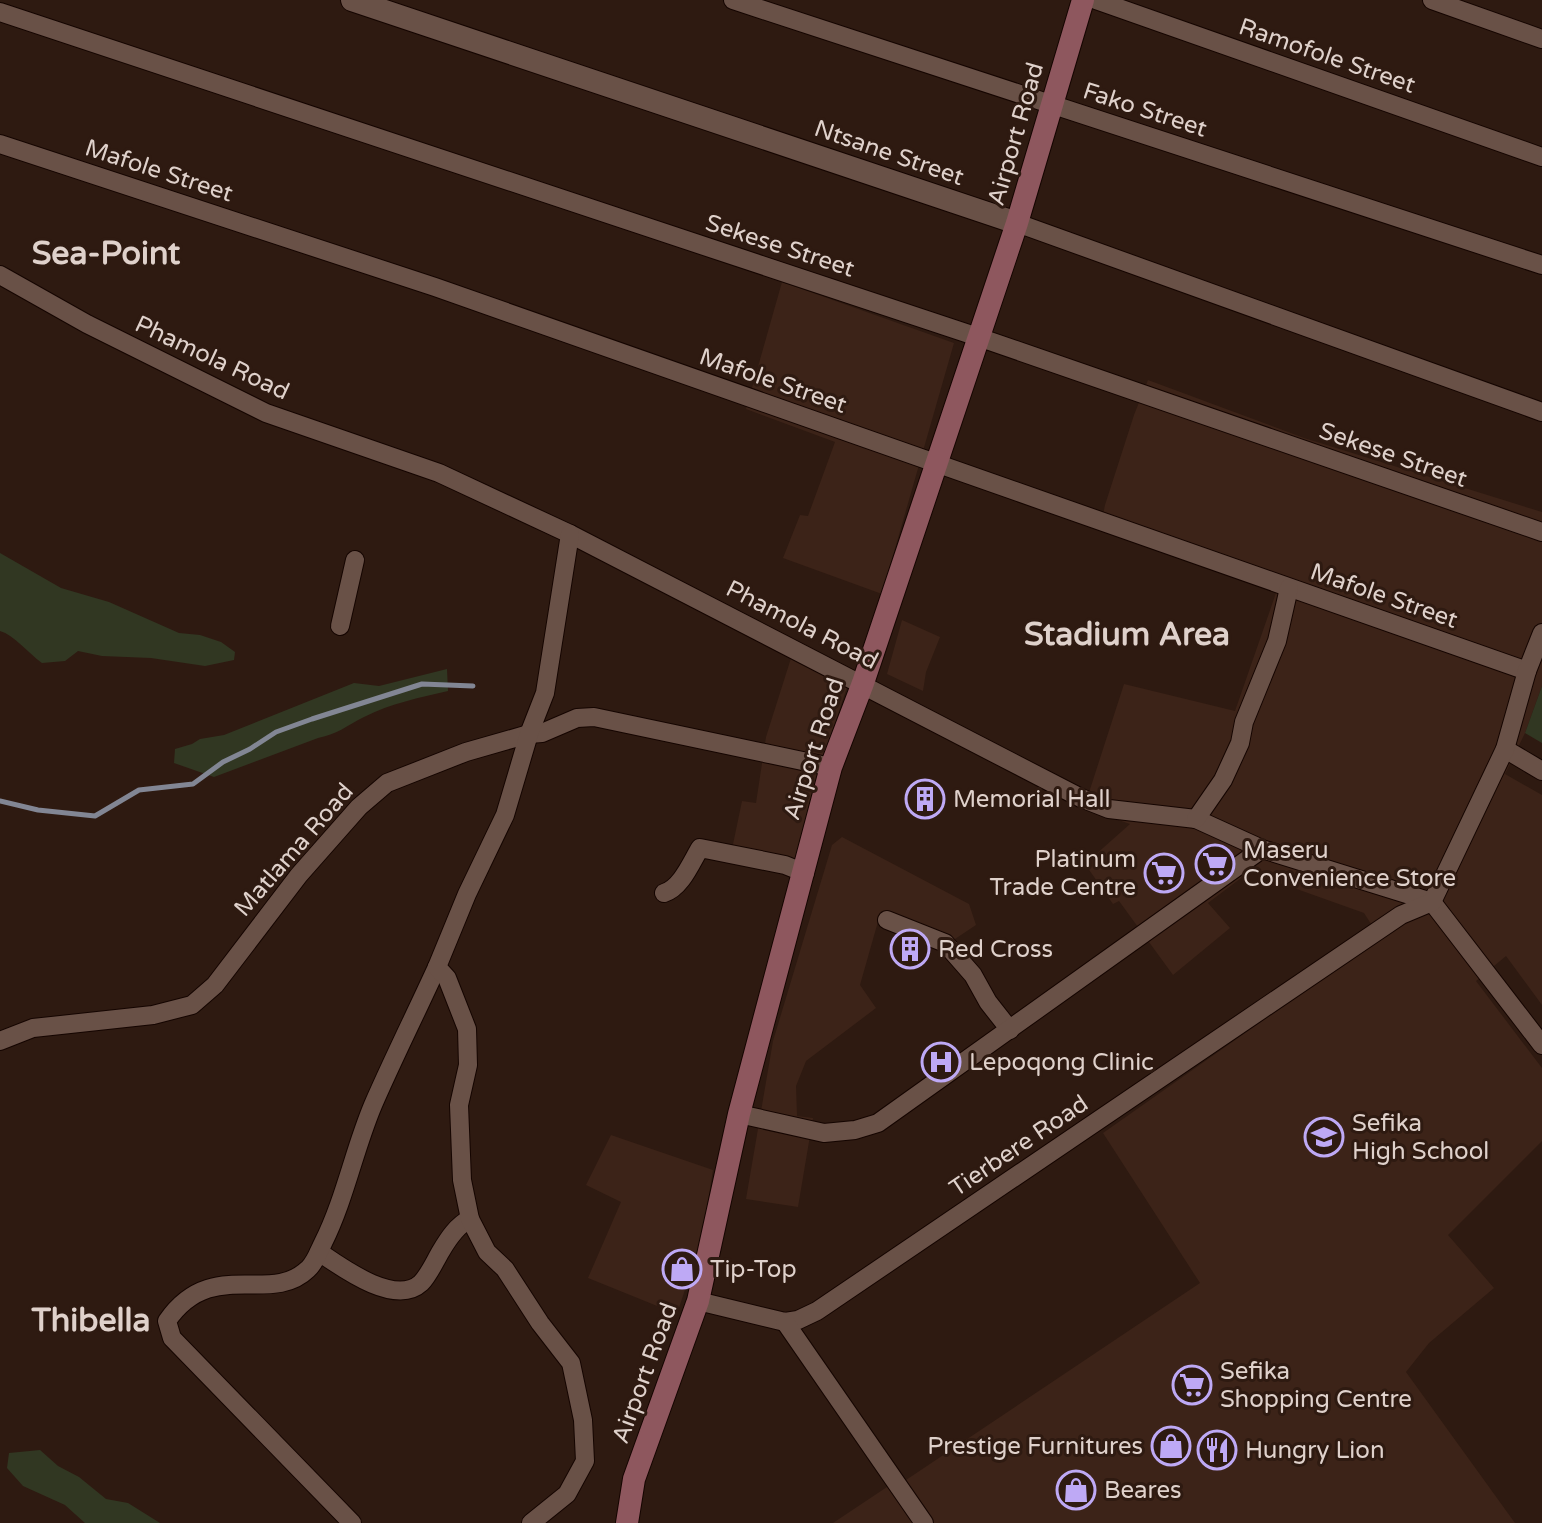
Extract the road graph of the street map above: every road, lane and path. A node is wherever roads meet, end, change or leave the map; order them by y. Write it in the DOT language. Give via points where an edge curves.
graph roads {
  1 [pos="352,0"];
  2 [pos="733,0"];
  3 [pos="1083,0"];
  4 [pos="1096,0"];
  5 [pos="1432,0"];
  6 [pos="0,12"];
  7 [pos="1542,39"];
  8 [pos="1051,105"];
  9 [pos="0,144"];
  10 [pos="1542,157"];
  11 [pos="1017,223"];
  12 [pos="1542,265"];
  13 [pos="0,275"];
  14 [pos="978,337"];
  15 [pos="1542,412"];
  16 [pos="936,464"];
  17 [pos="1542,532"];
  18 [pos="570,534"];
  19 [pos="355,560"];
  20 [pos="1289,588"];
  21 [pos="340,626"];
  22 [pos="1542,633"];
  23 [pos="1527,671"];
  24 [pos="863,683"];
  25 [pos="529,734"];
  26 [pos="1505,749"];
  27 [pos="831,767"];
  28 [pos="1542,771"];
  29 [pos="1196,819"];
  30 [pos="1262,849"];
  31 [pos="805,873"];
  32 [pos="664,893"];
  33 [pos="1432,902"];
  34 [pos="887,920"];
  35 [pos="437,967"];
  36 [pos="1010,1030"];
  37 [pos="0,1041"];
  38 [pos="1542,1045"];
  39 [pos="739,1114"];
  40 [pos="470,1219"];
  41 [pos="319,1252"];
  42 [pos="698,1301"];
  43 [pos="785,1322"];
  44 [pos="352,1523"];
  45 [pos="531,1523"];
  46 [pos="627,1523"];
  47 [pos="924,1523"];
  1 -- 11 [label="street, Ntsane Street"];
  2 -- 8 [label="street, Fako Street"];
  3 -- 8 [label="main road, Airport Road"];
  4 -- 10 [label="street, Ramofole Street"];
  5 -- 7 [label="street"];
  6 -- 14 [label="street, Sekese Street"];
  8 -- 11 [label="main road, Airport Road"];
  8 -- 12 [label="street, Fako Street"];
  9 -- 16 [label="street, Mafole Street" via="435,287"];
  11 -- 14 [label="main road, Airport Road"];
  11 -- 15 [label="street, Ntsane Street"];
  13 -- 18 [label="street, Phamola Road" via="266,413 439,473"];
  14 -- 16 [label="main road, Airport Road"];
  14 -- 17 [label="street, Sekese Street"];
  16 -- 20 [label="street, Mafole Street"];
  16 -- 24 [label="main road, Airport Road"];
  18 -- 24 [label="street, Phamola Road"];
  18 -- 25 [label="street" via="545,693"];
  19 -- 21 [label="street"];
  20 -- 23 [label="street, Mafole Street"];
  20 -- 29 [label="street" via="1277,641 1240,743"];
  22 -- 23 [label="street"];
  23 -- 26 [label="street"];
  24 -- 27 [label="main road, Airport Road"];
  24 -- 29 [label="street, Phamola Road" via="1081,798 1109,809"];
  25 -- 27 [label="street, Matlama Road" via="594,717"];
  25 -- 35 [label="street" via="505,815"];
  25 -- 37 [label="street, Matlama Road" via="387,783 309,863 215,985 192,1005 153,1015 33,1028"];
  26 -- 28 [label="street"];
  26 -- 33 [label="street"];
  27 -- 31 [label="main road, Airport Road"];
  29 -- 30 [label="street, Phamola Road"];
  30 -- 33 [label="street, Phamola Road"];
  30 -- 36 [label="street"];
  31 -- 32 [label="street" via="700,848 685,874"];
  31 -- 39 [label="main road, Airport Road"];
  33 -- 38 [label="street"];
  33 -- 43 [label="street, Tierbere Road" via="1401,915 817,1311"];
  34 -- 36 [label="street" via="945,943"];
  35 -- 40 [label="street" via="447,978 467,1029 468,1065 459,1105 462,1180"];
  35 -- 41 [label="street" via="372,1108"];
  36 -- 39 [label="street" via="878,1123 824,1133"];
  39 -- 42 [label="main road, Airport Road"];
  40 -- 41 [label="street" via="448,1238 420,1284 402,1291 363,1281"];
  40 -- 45 [label="street" via="487,1252 505,1269 571,1363 583,1420 585,1461 567,1494"];
  41 -- 44 [label="street" via="309,1268 289,1281 209,1287 176,1308 167,1321 172,1338"];
  42 -- 43 [label="street"];
  42 -- 46 [label="main road, Airport Road" via="634,1479"];
  43 -- 47 [label="street"];
}
